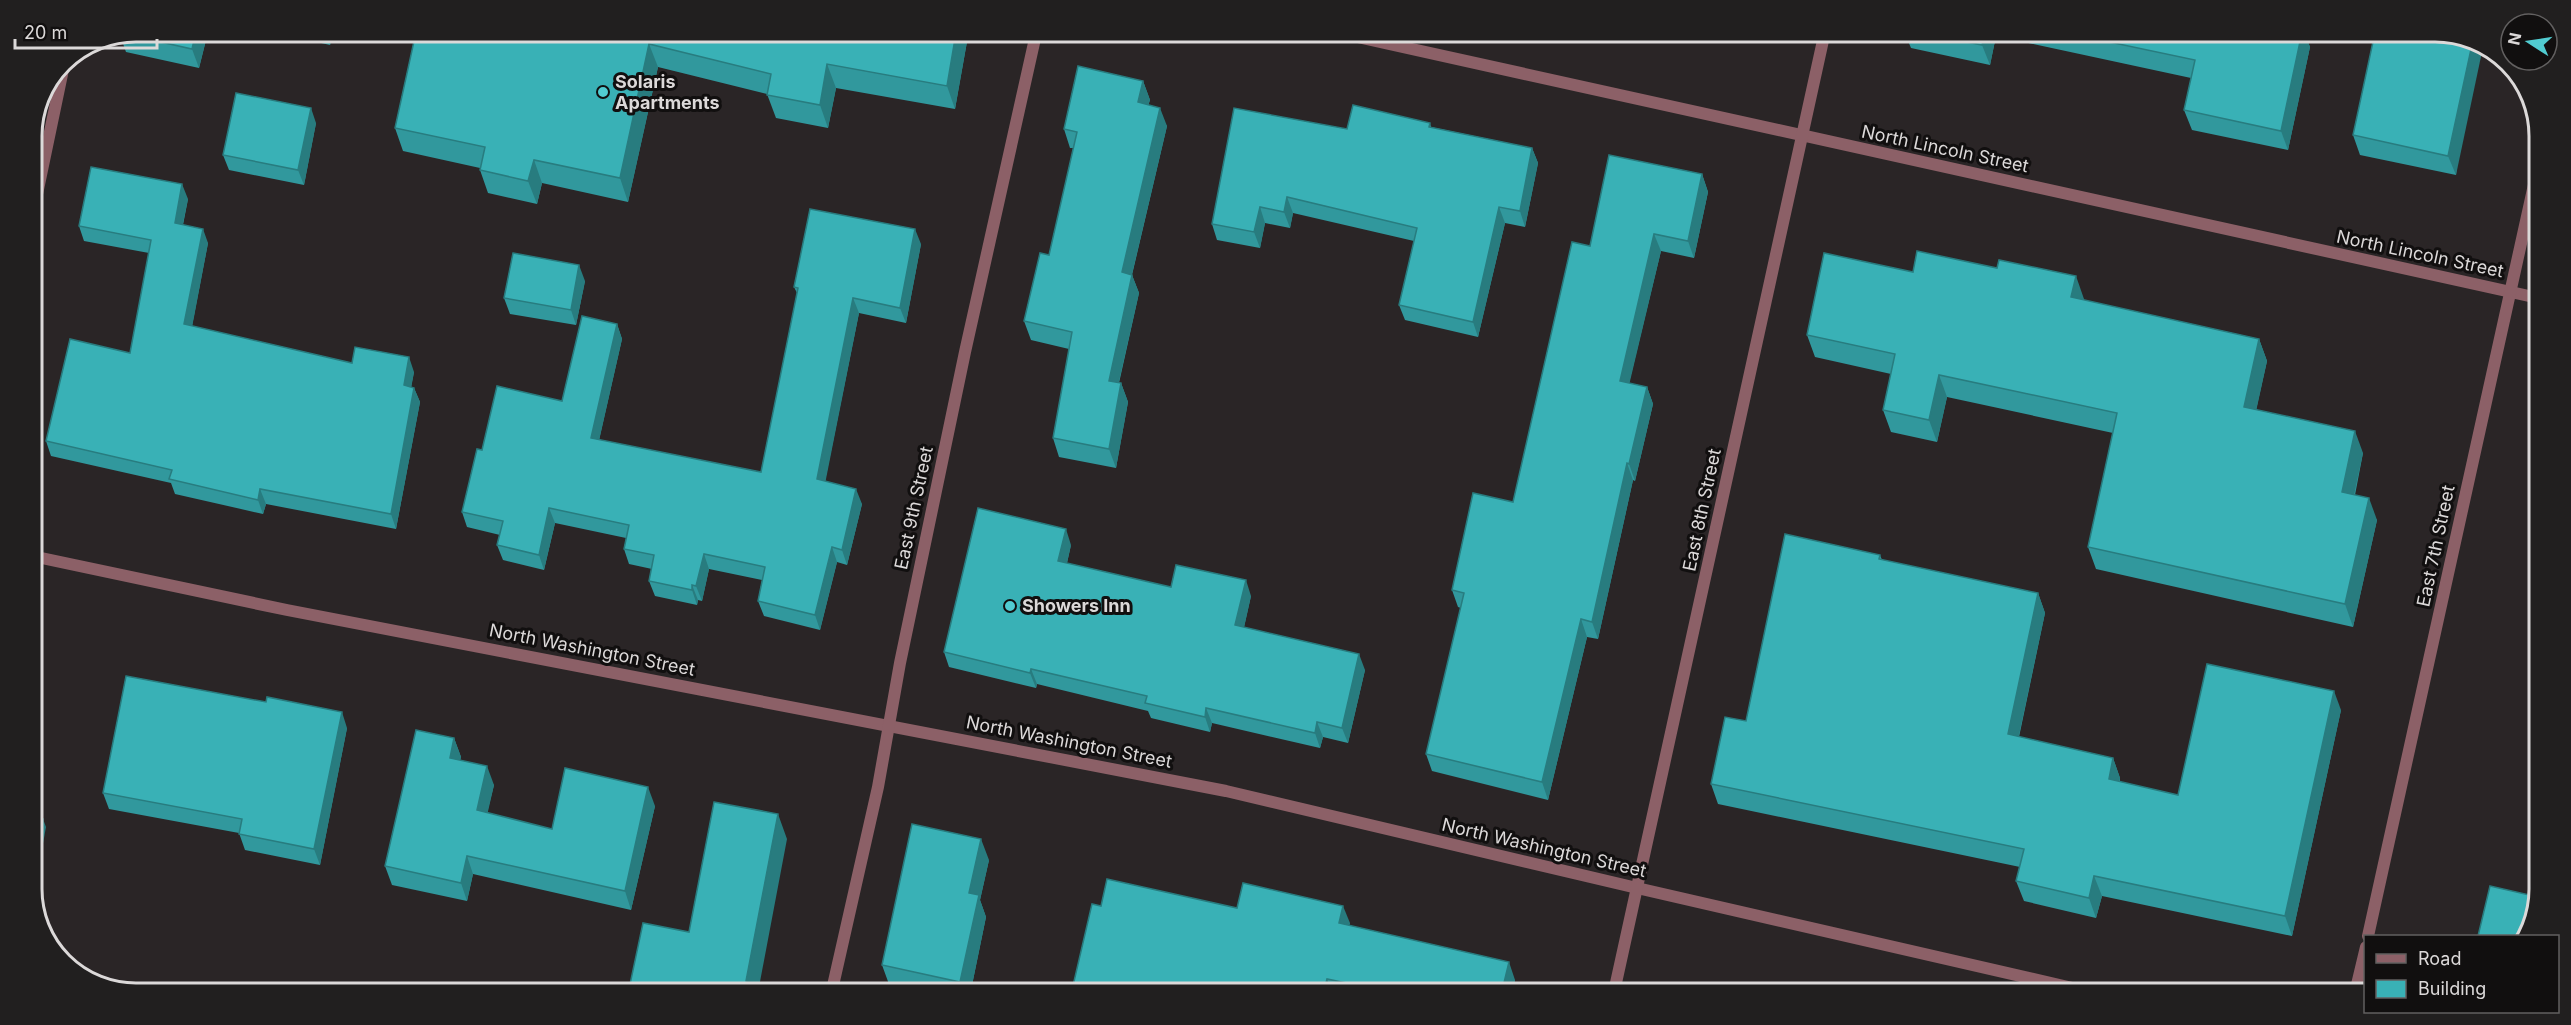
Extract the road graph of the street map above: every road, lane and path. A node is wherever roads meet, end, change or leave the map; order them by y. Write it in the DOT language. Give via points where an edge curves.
graph roads {
  1 [pos="1034,42"];
  2 [pos="1380,42"];
  3 [pos="1823,42"];
  4 [pos="61,81"];
  5 [pos="1803,135"];
  6 [pos="42,170"];
  7 [pos="2529,208"];
  8 [pos="2511,292"];
  9 [pos="2529,296"];
  10 [pos="42,558"];
  11 [pos="889,726"];
  12 [pos="1636,888"];
  13 [pos="2368,935"];
  14 [pos="2364,955"];
  15 [pos="834,983"];
  16 [pos="1616,983"];
  17 [pos="2050,983"];
  18 [pos="2357,983"];
  1 -- 11 [label="street, East 9th Street" via="965,352"];
  2 -- 5 [label="street, North Lincoln Street"];
  3 -- 5 [label="street, East 8th Street"];
  4 -- 6 [label="street"];
  5 -- 8 [label="street, North Lincoln Street"];
  5 -- 12 [label="street, East 8th Street"];
  7 -- 8 [label="street, East 7th Street"];
  8 -- 9 [label="street, North Lincoln Street"];
  8 -- 13 [label="street, East 7th Street"];
  10 -- 11 [label="street, North Washington Street" via="287,610"];
  11 -- 12 [label="street, North Washington Street" via="1226,791"];
  11 -- 15 [label="street, East 9th Street"];
  12 -- 16 [label="street, East 8th Street"];
  12 -- 17 [label="street, North Washington Street"];
  14 -- 18 [label="street"];
}
